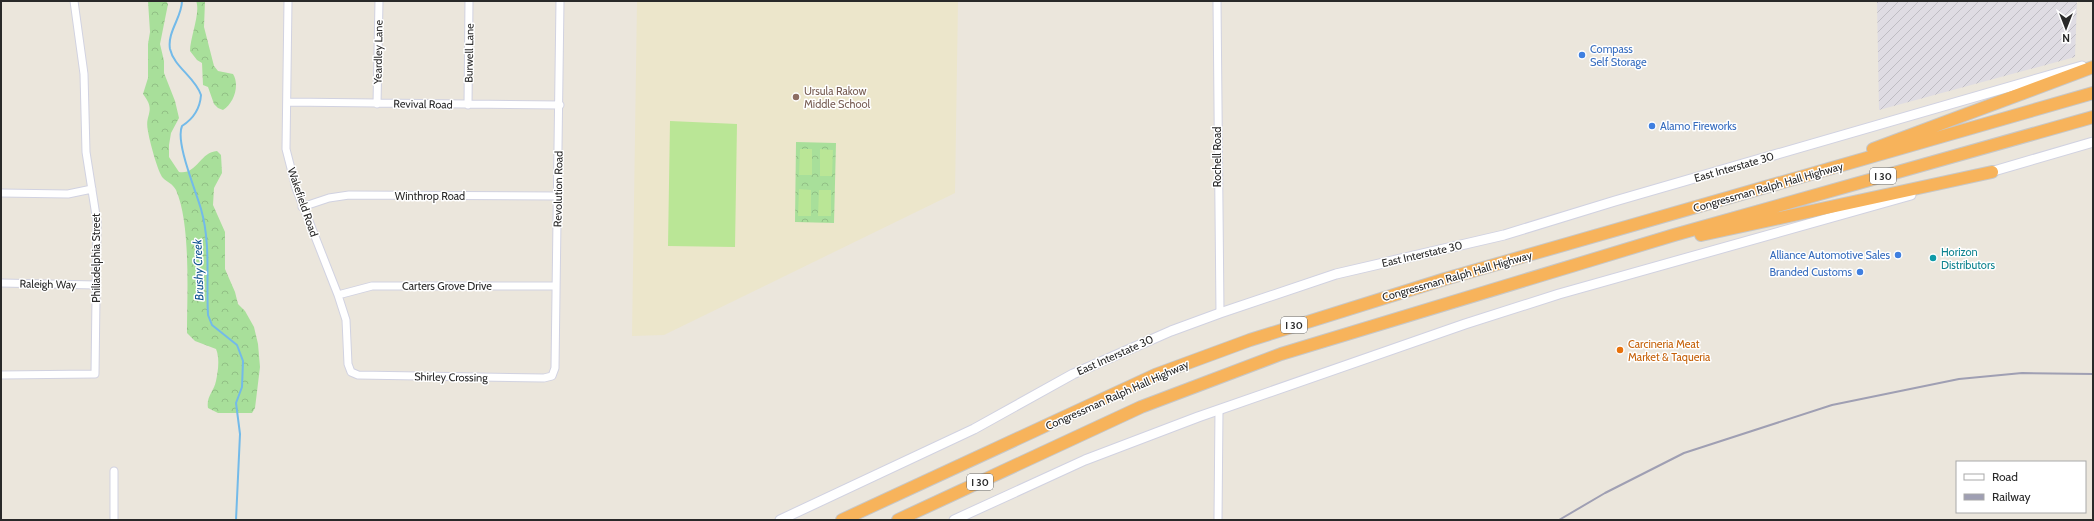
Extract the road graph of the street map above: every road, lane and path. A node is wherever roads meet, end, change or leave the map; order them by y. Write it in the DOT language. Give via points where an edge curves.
graph roads {
  1 [pos="74,1"];
  2 [pos="288,1"];
  3 [pos="379,1"];
  4 [pos="470,1"];
  5 [pos="560,1"];
  6 [pos="1217,1"];
  7 [pos="2093,62"];
  8 [pos="2093,67"];
  9 [pos="2093,93"];
  10 [pos="287,102"];
  11 [pos="377,104"];
  12 [pos="468,105"];
  13 [pos="560,105"];
  14 [pos="2093,117"];
  15 [pos="2093,142"];
  16 [pos="1992,172"];
  17 [pos="1767,187"];
  18 [pos="92,189"];
  19 [pos="1,193"];
  20 [pos="558,196"];
  21 [pos="302,207"];
  22 [pos="1674,235"];
  23 [pos="1,283"];
  24 [pos="96,285"];
  25 [pos="556,286"];
  26 [pos="338,295"];
  27 [pos="1220,313"];
  28 [pos="351,372"];
  29 [pos="1,375"];
  30 [pos="552,376"];
  31 [pos="1219,410"];
  32 [pos="1062,444"];
  33 [pos="114,471"];
  34 [pos="114,520"];
  35 [pos="780,520"];
  36 [pos="842,520"];
  37 [pos="898,520"];
  38 [pos="912,520"];
  39 [pos="954,520"];
  40 [pos="1218,520"];
  1 -- 18 [label="street, Philiadelphia Street" via="84,74 86,152"];
  2 -- 10 [label="street, Wakefield Road"];
  3 -- 11 [label="street, Yeardley Lane"];
  4 -- 12 [label="street, Burwell Lane"];
  5 -- 13 [label="street, Revolution Road"];
  6 -- 27 [label="street, Rochell Road"];
  7 -- 27 [label="main road, East Interstate 30" via="1615,201 1504,236 1336,274"];
  8 -- 17 [label="highway"];
  9 -- 17 [label="highway, Congressman Ralph Hall Highway / I 30"];
  10 -- 11 [label="street, Revival Road"];
  10 -- 21 [label="street, Wakefield Road" via="286,149"];
  11 -- 12 [label="street, Revival Road"];
  12 -- 13 [label="street, Revival Road"];
  13 -- 20 [label="street, Revolution Road"];
  14 -- 22 [label="highway, Congressman Ralph Hall Highway / I 30"];
  15 -- 16 [label="main road"];
  16 -- 22 [label="highway" via="1700,235"];
  16 -- 31 [label="main road" via="1559,294"];
  17 -- 36 [label="highway, Congressman Ralph Hall Highway / I 30" via="1445,279 1250,340 1156,375"];
  18 -- 19 [label="street" via="68,194"];
  18 -- 24 [label="street, Philiadelphia Street" via="97,222"];
  20 -- 21 [label="street, Winthrop Road" via="349,195 329,198"];
  20 -- 25 [label="street, Revolution Road"];
  21 -- 26 [label="street, Wakefield Road"];
  22 -- 32 [label="highway, Congressman Ralph Hall Highway / I 30" via="1281,354 1141,407"];
  23 -- 24 [label="street, Raleigh Way"];
  24 -- 29 [label="street, Philiadelphia Street" via="95,374"];
  25 -- 26 [label="street, Carters Grove Drive" via="372,286"];
  25 -- 30 [label="street, Revolution Road" via="556,368"];
  26 -- 28 [label="street, Wakefield Road" via="346,320 348,364"];
  27 -- 35 [label="main road, East Interstate 30" via="1165,333 1073,374 974,429"];
  28 -- 30 [label="street, Shirley Crossing" via="358,375 544,378"];
  31 -- 39 [label="main road" via="1085,460"];
  31 -- 40 [label="street"];
  32 -- 37 [label="highway, Congressman Ralph Hall Highway / I 30"];
  32 -- 38 [label="highway"];
  33 -- 34 [label="street"];
}
